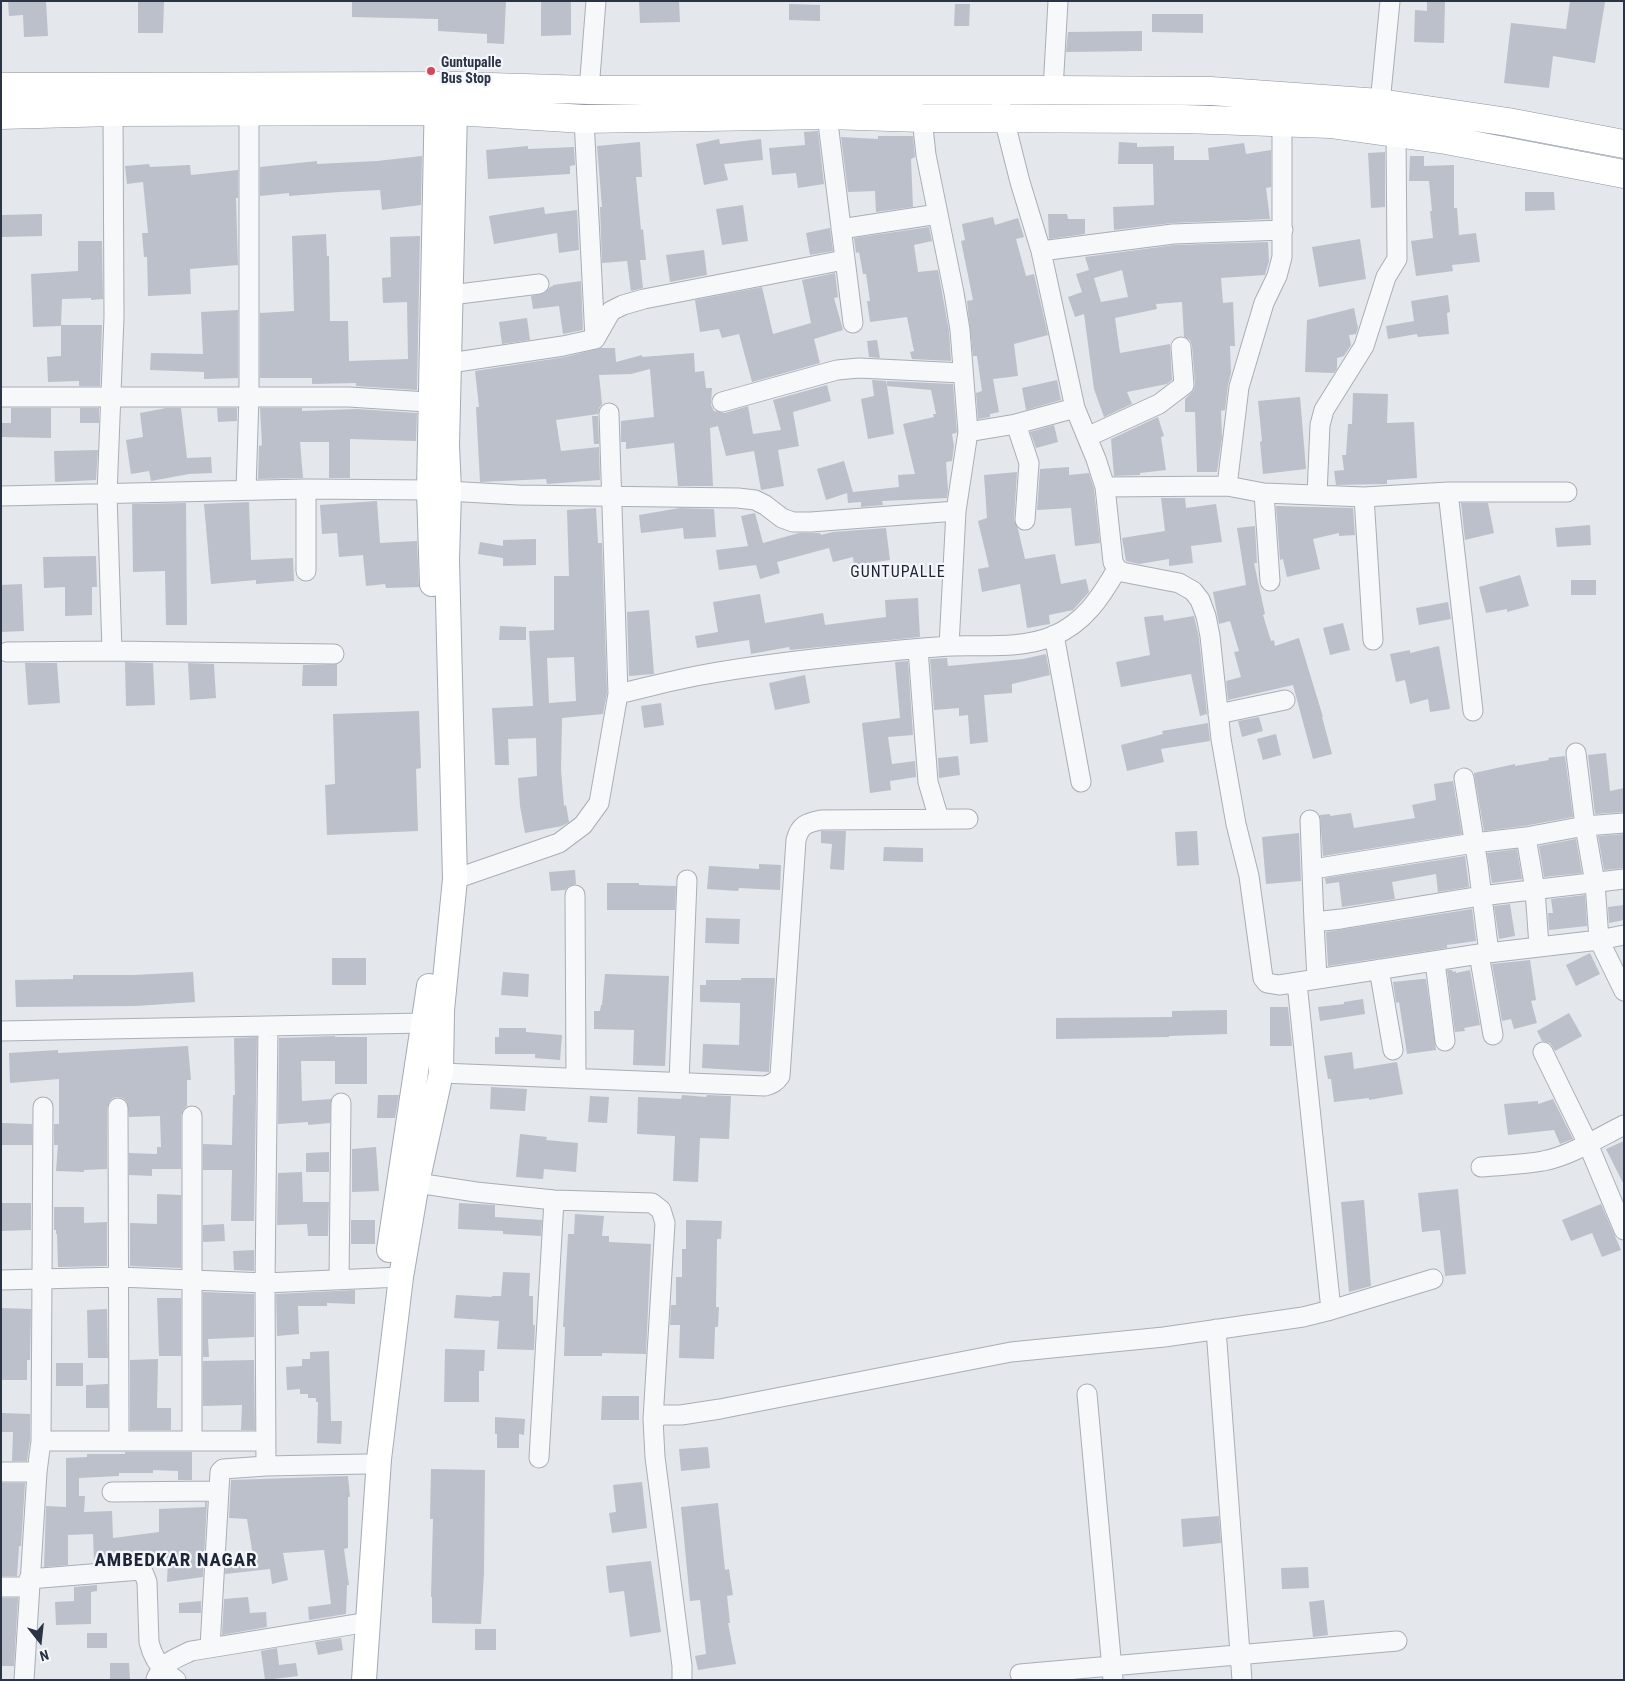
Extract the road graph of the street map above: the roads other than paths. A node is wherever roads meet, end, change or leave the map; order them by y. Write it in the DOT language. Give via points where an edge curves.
graph roads {
  1 [pos="596,1"];
  2 [pos="1058,1"];
  3 [pos="1390,1"];
  4 [pos="1,87"];
  5 [pos="589,90"];
  6 [pos="995,90"];
  7 [pos="1053,90"];
  8 [pos="447,99"];
  9 [pos="1380,103"];
  10 [pos="113,112"];
  11 [pos="249,112"];
  12 [pos="1,115"];
  13 [pos="827,116"];
  14 [pos="922,118"];
  15 [pos="1004,118"];
  16 [pos="584,119"];
  17 [pos="1282,123"];
  18 [pos="1396,134"];
  19 [pos="1624,144"];
  20 [pos="1624,174"];
  21 [pos="938,214"];
  22 [pos="841,229"];
  23 [pos="1283,230"];
  24 [pos="1041,251"];
  25 [pos="844,260"];
  26 [pos="538,284"];
  27 [pos="451,295"];
  28 [pos="853,323"];
  29 [pos="595,339"];
  30 [pos="1181,347"];
  31 [pos="450,363"];
  32 [pos="963,373"];
  33 [pos="249,396"];
  34 [pos="1,397"];
  35 [pos="110,398"];
  36 [pos="440,402"];
  37 [pos="722,402"];
  38 [pos="1075,408"];
  39 [pos="609,413"];
  40 [pos="1016,424"];
  41 [pos="968,432"];
  42 [pos="1087,437"];
  43 [pos="1227,486"];
  44 [pos="1104,487"];
  45 [pos="306,489"];
  46 [pos="246,490"];
  47 [pos="439,491"];
  48 [pos="1448,492"];
  49 [pos="1567,492"];
  50 [pos="107,494"];
  51 [pos="1264,494"];
  52 [pos="1317,494"];
  53 [pos="1,496"];
  54 [pos="611,496"];
  55 [pos="1364,497"];
  56 [pos="956,510"];
  57 [pos="1025,520"];
  58 [pos="1117,569"];
  59 [pos="306,571"];
  60 [pos="1270,581"];
  61 [pos="1054,636"];
  62 [pos="1373,640"];
  63 [pos="949,646"];
  64 [pos="918,649"];
  65 [pos="112,651"];
  66 [pos="7,652"];
  67 [pos="334,654"];
  68 [pos="618,694"];
  69 [pos="1285,700"];
  70 [pos="1473,711"];
  71 [pos="1218,714"];
  72 [pos="1576,753"];
  73 [pos="1464,778"];
  74 [pos="1081,782"];
  75 [pos="939,819"];
  76 [pos="968,819"];
  77 [pos="1310,820"];
  78 [pos="1624,823"];
  79 [pos="1585,826"];
  80 [pos="1526,837"];
  81 [pos="1474,843"];
  82 [pos="1313,869"];
  83 [pos="455,879"];
  84 [pos="1624,879"];
  85 [pos="687,880"];
  86 [pos="1595,883"];
  87 [pos="1535,890"];
  88 [pos="575,894"];
  89 [pos="1482,896"];
  90 [pos="1314,922"];
  91 [pos="1624,934"];
  92 [pos="1599,940"];
  93 [pos="1539,946"];
  94 [pos="1484,953"];
  95 [pos="1434,962"];
  96 [pos="1379,969"];
  97 [pos="1317,979"];
  98 [pos="1297,983"];
  99 [pos="1624,991"];
  100 [pos="424,1023"];
  101 [pos="268,1027"];
  102 [pos="1,1031"];
  103 [pos="1493,1035"];
  104 [pos="1445,1041"];
  105 [pos="1393,1050"];
  106 [pos="1543,1052"];
  107 [pos="441,1073"];
  108 [pos="576,1078"];
  109 [pos="679,1082"];
  110 [pos="341,1103"];
  111 [pos="43,1107"];
  112 [pos="118,1108"];
  113 [pos="192,1116"];
  114 [pos="1624,1125"];
  115 [pos="1588,1144"];
  116 [pos="1481,1167"];
  117 [pos="408,1182"];
  118 [pos="554,1200"];
  119 [pos="1624,1230"];
  120 [pos="119,1277"];
  121 [pos="393,1277"];
  122 [pos="1433,1278"];
  123 [pos="339,1279"];
  124 [pos="1,1280"];
  125 [pos="42,1280"];
  126 [pos="193,1280"];
  127 [pos="265,1282"];
  128 [pos="1331,1310"];
  129 [pos="1217,1334"];
  130 [pos="1087,1394"];
  131 [pos="653,1419"];
  132 [pos="192,1440"];
  133 [pos="41,1441"];
  134 [pos="119,1441"];
  135 [pos="265,1441"];
  136 [pos="539,1458"];
  137 [pos="366,1464"];
  138 [pos="266,1466"];
  139 [pos="1,1472"];
  140 [pos="37,1472"];
  141 [pos="219,1491"];
  142 [pos="112,1492"];
  143 [pos="29,1583"];
  144 [pos="1,1586"];
  145 [pos="361,1623"];
  146 [pos="1397,1641"];
  147 [pos="210,1647"];
  148 [pos="1240,1655"];
  149 [pos="1112,1672"];
  150 [pos="158,1674"];
  151 [pos="1020,1674"];
  152 [pos="24,1680"];
  153 [pos="176,1680"];
  154 [pos="351,1680"];
  155 [pos="364,1680"];
  156 [pos="682,1680"];
  157 [pos="1242,1680"];
  1 -- 5 [label="street"];
  2 -- 7 [label="street"];
  3 -- 9 [label="street"];
  4 -- 8 [label="highway"];
  5 -- 6 [label="highway"];
  5 -- 8 [label="highway"];
  6 -- 7 [label="highway"];
  6 -- 15 [label="street"];
  7 -- 9 [label="highway" via="1211,91"];
  8 -- 11 [label="highway"];
  8 -- 16 [label="highway"];
  8 -- 27 [label="main road"];
  8 -- 36 [label="main road"];
  9 -- 19 [label="highway"];
  10 -- 11 [label="highway"];
  10 -- 12 [label="highway"];
  10 -- 35 [label="street" via="114,317"];
  11 -- 33 [label="street"];
  13 -- 14 [label="highway"];
  13 -- 16 [label="highway"];
  13 -- 22 [label="street"];
  14 -- 15 [label="highway"];
  14 -- 21 [label="street"];
  15 -- 17 [label="highway"];
  15 -- 24 [label="street"];
  16 -- 29 [label="street"];
  17 -- 18 [label="highway" via="1330,124"];
  17 -- 23 [label="street"];
  18 -- 20 [label="highway" via="1446,140"];
  18 -- 52 [label="street" via="1397,259 1386,277 1364,346 1324,410 1320,425"];
  21 -- 22 [label="street"];
  21 -- 32 [label="street" via="960,330"];
  22 -- 25 [label="street"];
  23 -- 24 [label="street" via="1173,234"];
  23 -- 43 [label="street" via="1280,266 1264,303 1239,387"];
  24 -- 38 [label="street"];
  25 -- 28 [label="street"];
  25 -- 29 [label="street" via="623,305 611,311"];
  26 -- 27 [label="street"];
  27 -- 31 [label="main road"];
  29 -- 31 [label="street"];
  30 -- 42 [label="street" via="1184,385 1159,404"];
  31 -- 36 [label="main road"];
  32 -- 37 [label="street" via="859,368 837,370"];
  32 -- 41 [label="street"];
  33 -- 35 [label="street"];
  33 -- 36 [label="street"];
  33 -- 46 [label="street"];
  34 -- 35 [label="street"];
  35 -- 50 [label="street"];
  36 -- 47 [label="main road" via="447,446"];
  38 -- 40 [label="street"];
  38 -- 42 [label="street"];
  39 -- 54 [label="street"];
  40 -- 41 [label="street"];
  40 -- 57 [label="street" via="1029,463"];
  41 -- 56 [label="street"];
  42 -- 44 [label="street"];
  43 -- 44 [label="street"];
  43 -- 51 [label="street"];
  44 -- 58 [label="street" via="1113,562"];
  45 -- 46 [label="street"];
  45 -- 47 [label="street"];
  45 -- 59 [label="street"];
  46 -- 50 [label="street"];
  47 -- 54 [label="street"];
  47 -- 83 [label="main road" via="447,560"];
  47 -- 100 [label="main road" via="441,880"];
  48 -- 49 [label="street"];
  48 -- 55 [label="street"];
  48 -- 70 [label="street"];
  50 -- 53 [label="street"];
  50 -- 65 [label="street"];
  51 -- 52 [label="street"];
  51 -- 60 [label="street"];
  52 -- 55 [label="street"];
  54 -- 56 [label="street" via="756,500 793,522"];
  54 -- 68 [label="street"];
  55 -- 62 [label="street"];
  56 -- 63 [label="street"];
  58 -- 61 [label="street" via="1090,609"];
  58 -- 71 [label="street" via="1131,575 1179,583 1200,600 1210,636"];
  61 -- 63 [label="street" via="1014,645"];
  61 -- 74 [label="street"];
  63 -- 64 [label="street"];
  64 -- 68 [label="street" via="697,676"];
  64 -- 75 [label="street" via="928,782"];
  65 -- 66 [label="street"];
  65 -- 67 [label="street"];
  68 -- 83 [label="street" via="599,803 583,825 559,843"];
  69 -- 71 [label="street"];
  71 -- 98 [label="street" via="1248,876 1262,978 1273,985"];
  72 -- 79 [label="street"];
  73 -- 81 [label="street"];
  75 -- 76 [label="street"];
  75 -- 109 [label="street" via="821,820 810,822 798,831 780,1076 765,1086"];
  77 -- 82 [label="street"];
  78 -- 79 [label="street"];
  79 -- 80 [label="street"];
  79 -- 86 [label="street"];
  80 -- 81 [label="street"];
  80 -- 87 [label="street"];
  81 -- 82 [label="street"];
  81 -- 89 [label="street"];
  82 -- 90 [label="street"];
  83 -- 107 [label="main road" via="442,1010"];
  84 -- 86 [label="street"];
  85 -- 109 [label="street"];
  86 -- 87 [label="street"];
  86 -- 92 [label="street"];
  87 -- 89 [label="street"];
  87 -- 93 [label="street"];
  88 -- 108 [label="street"];
  89 -- 90 [label="street"];
  89 -- 94 [label="street"];
  90 -- 97 [label="street"];
  91 -- 92 [label="street"];
  92 -- 93 [label="street"];
  92 -- 99 [label="street"];
  93 -- 94 [label="street"];
  94 -- 95 [label="street"];
  94 -- 103 [label="street"];
  95 -- 96 [label="street"];
  95 -- 104 [label="street"];
  96 -- 97 [label="street"];
  96 -- 105 [label="street"];
  97 -- 98 [label="street"];
  98 -- 128 [label="street"];
  100 -- 101 [label="street"];
  100 -- 117 [label="main road"];
  101 -- 102 [label="street"];
  101 -- 127 [label="street"];
  106 -- 115 [label="street"];
  107 -- 108 [label="street"];
  107 -- 117 [label="main road"];
  108 -- 109 [label="street"];
  110 -- 123 [label="street"];
  111 -- 125 [label="street"];
  112 -- 120 [label="street"];
  113 -- 126 [label="street"];
  114 -- 115 [label="street"];
  115 -- 116 [label="street" via="1543,1161"];
  115 -- 119 [label="street"];
  117 -- 118 [label="street"];
  117 -- 121 [label="main road"];
  118 -- 131 [label="street" via="652,1203 661,1210 665,1223"];
  118 -- 136 [label="street"];
  120 -- 125 [label="street"];
  120 -- 126 [label="street"];
  120 -- 134 [label="street"];
  121 -- 123 [label="street"];
  121 -- 137 [label="main road"];
  121 -- 145 [label="main road" via="379,1458"];
  122 -- 128 [label="street"];
  123 -- 127 [label="street"];
  124 -- 125 [label="street"];
  125 -- 133 [label="street"];
  126 -- 127 [label="street"];
  126 -- 132 [label="street"];
  127 -- 135 [label="street"];
  128 -- 129 [label="street"];
  129 -- 131 [label="street" via="1011,1352"];
  129 -- 148 [label="street"];
  130 -- 149 [label="street"];
  131 -- 156 [label="street"];
  132 -- 134 [label="street"];
  132 -- 135 [label="street"];
  133 -- 134 [label="street"];
  133 -- 140 [label="street"];
  135 -- 138 [label="street"];
  137 -- 138 [label="street"];
  137 -- 145 [label="main road"];
  138 -- 141 [label="street" via="223,1469 219,1476"];
  139 -- 140 [label="street"];
  140 -- 143 [label="street"];
  141 -- 142 [label="street"];
  141 -- 147 [label="street"];
  143 -- 144 [label="street"];
  143 -- 150 [label="street" via="140,1570 147,1582 149,1642"];
  143 -- 152 [label="street"];
  145 -- 147 [label="street"];
  145 -- 154 [label="main road"];
  145 -- 155 [label="main road"];
  146 -- 148 [label="street"];
  147 -- 150 [label="street" via="191,1651 168,1663"];
  148 -- 149 [label="street"];
  148 -- 157 [label="street"];
  149 -- 151 [label="street"];
  150 -- 153 [label="street"];
}
